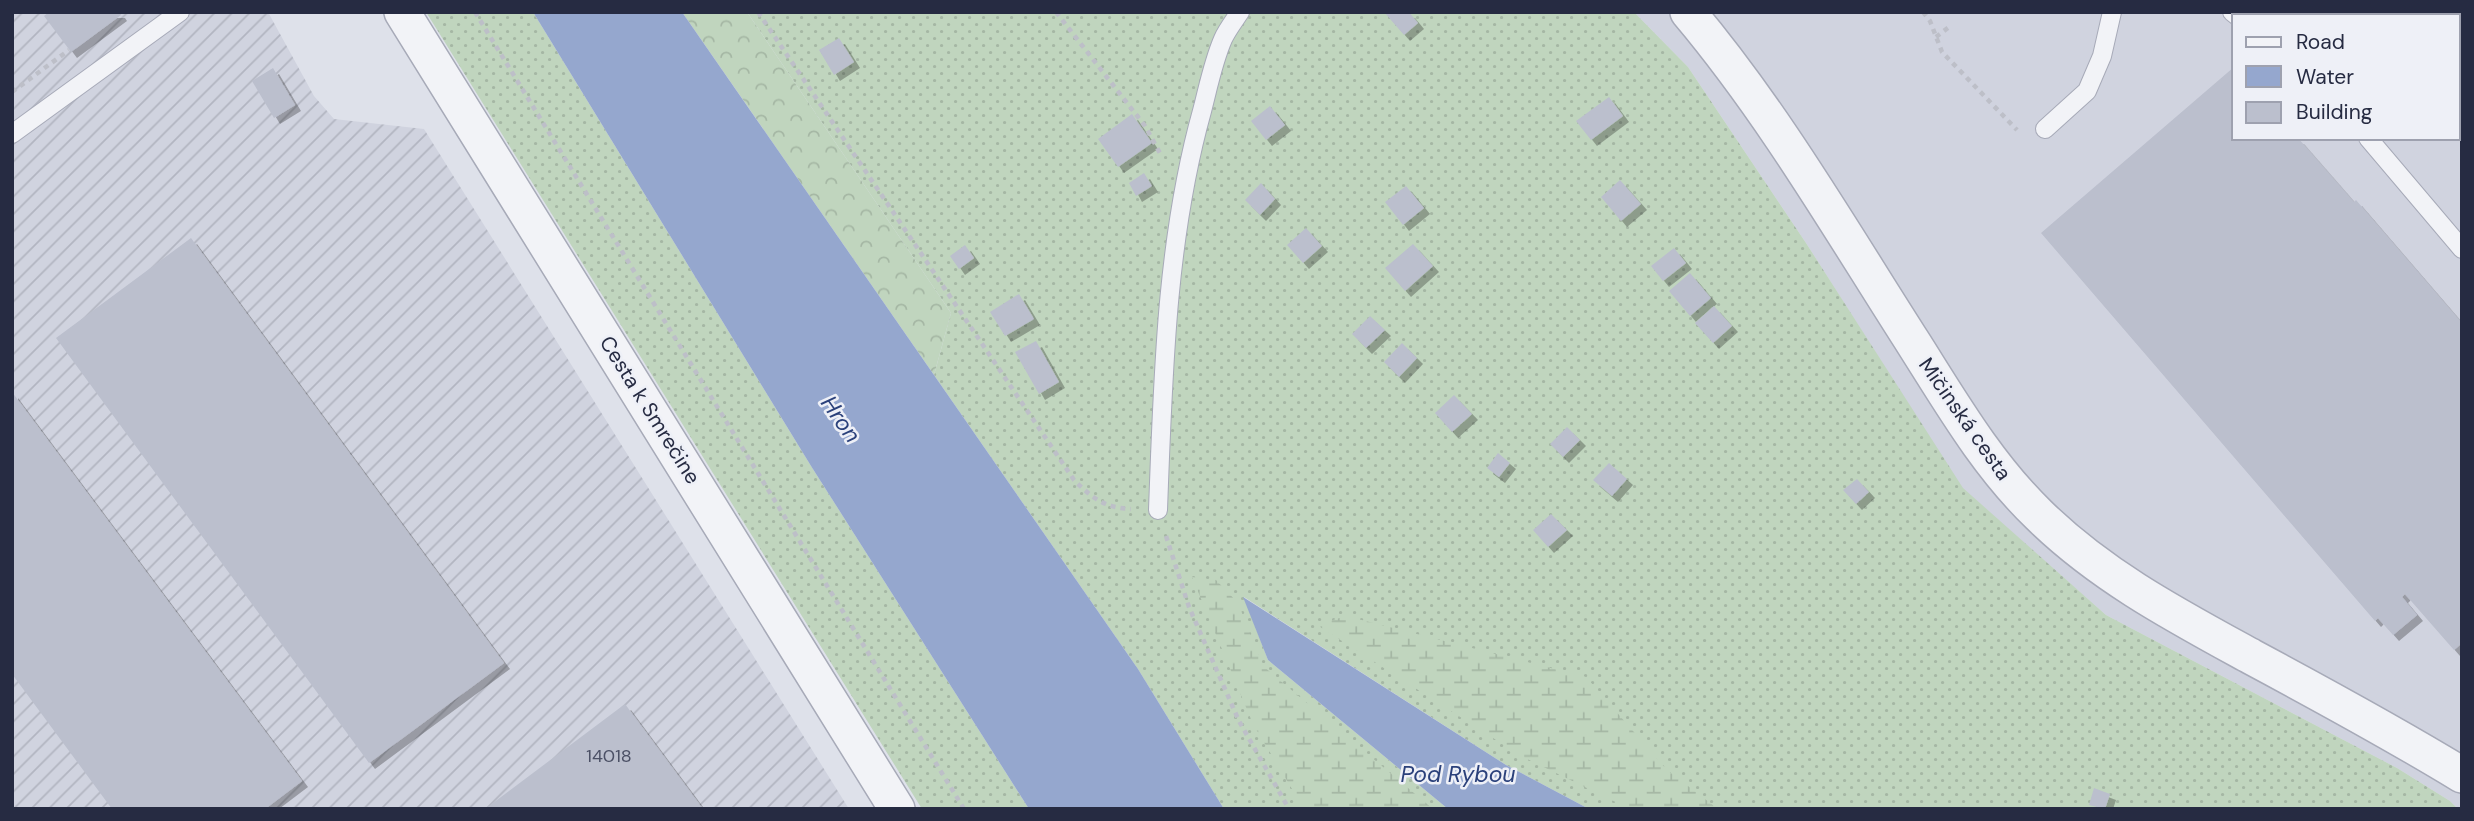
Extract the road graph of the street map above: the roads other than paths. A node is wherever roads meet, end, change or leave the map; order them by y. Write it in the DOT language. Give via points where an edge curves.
graph roads {
  1 [pos="180,12"];
  2 [pos="402,12"];
  3 [pos="1240,12"];
  4 [pos="1688,12"];
  5 [pos="2112,12"];
  6 [pos="2045,129"];
  7 [pos="12,134"];
  8 [pos="2370,140"];
  9 [pos="2462,249"];
  10 [pos="1158,510"];
  11 [pos="2462,775"];
  12 [pos="897,809"];
  1 -- 7 [label="lane"];
  2 -- 12 [label="street, Cesta k Smrečine"];
  3 -- 10 [label="lane" via="1223,39 1213,73 1192,147 1179,220 1163,382"];
  4 -- 11 [label="street, Mičinská cesta" via="1779,133 1990,461 2037,514 2080,553 2144,596"];
  5 -- 6 [label="lane" via="2102,56 2087,91"];
  8 -- 9 [label="lane"];
}
